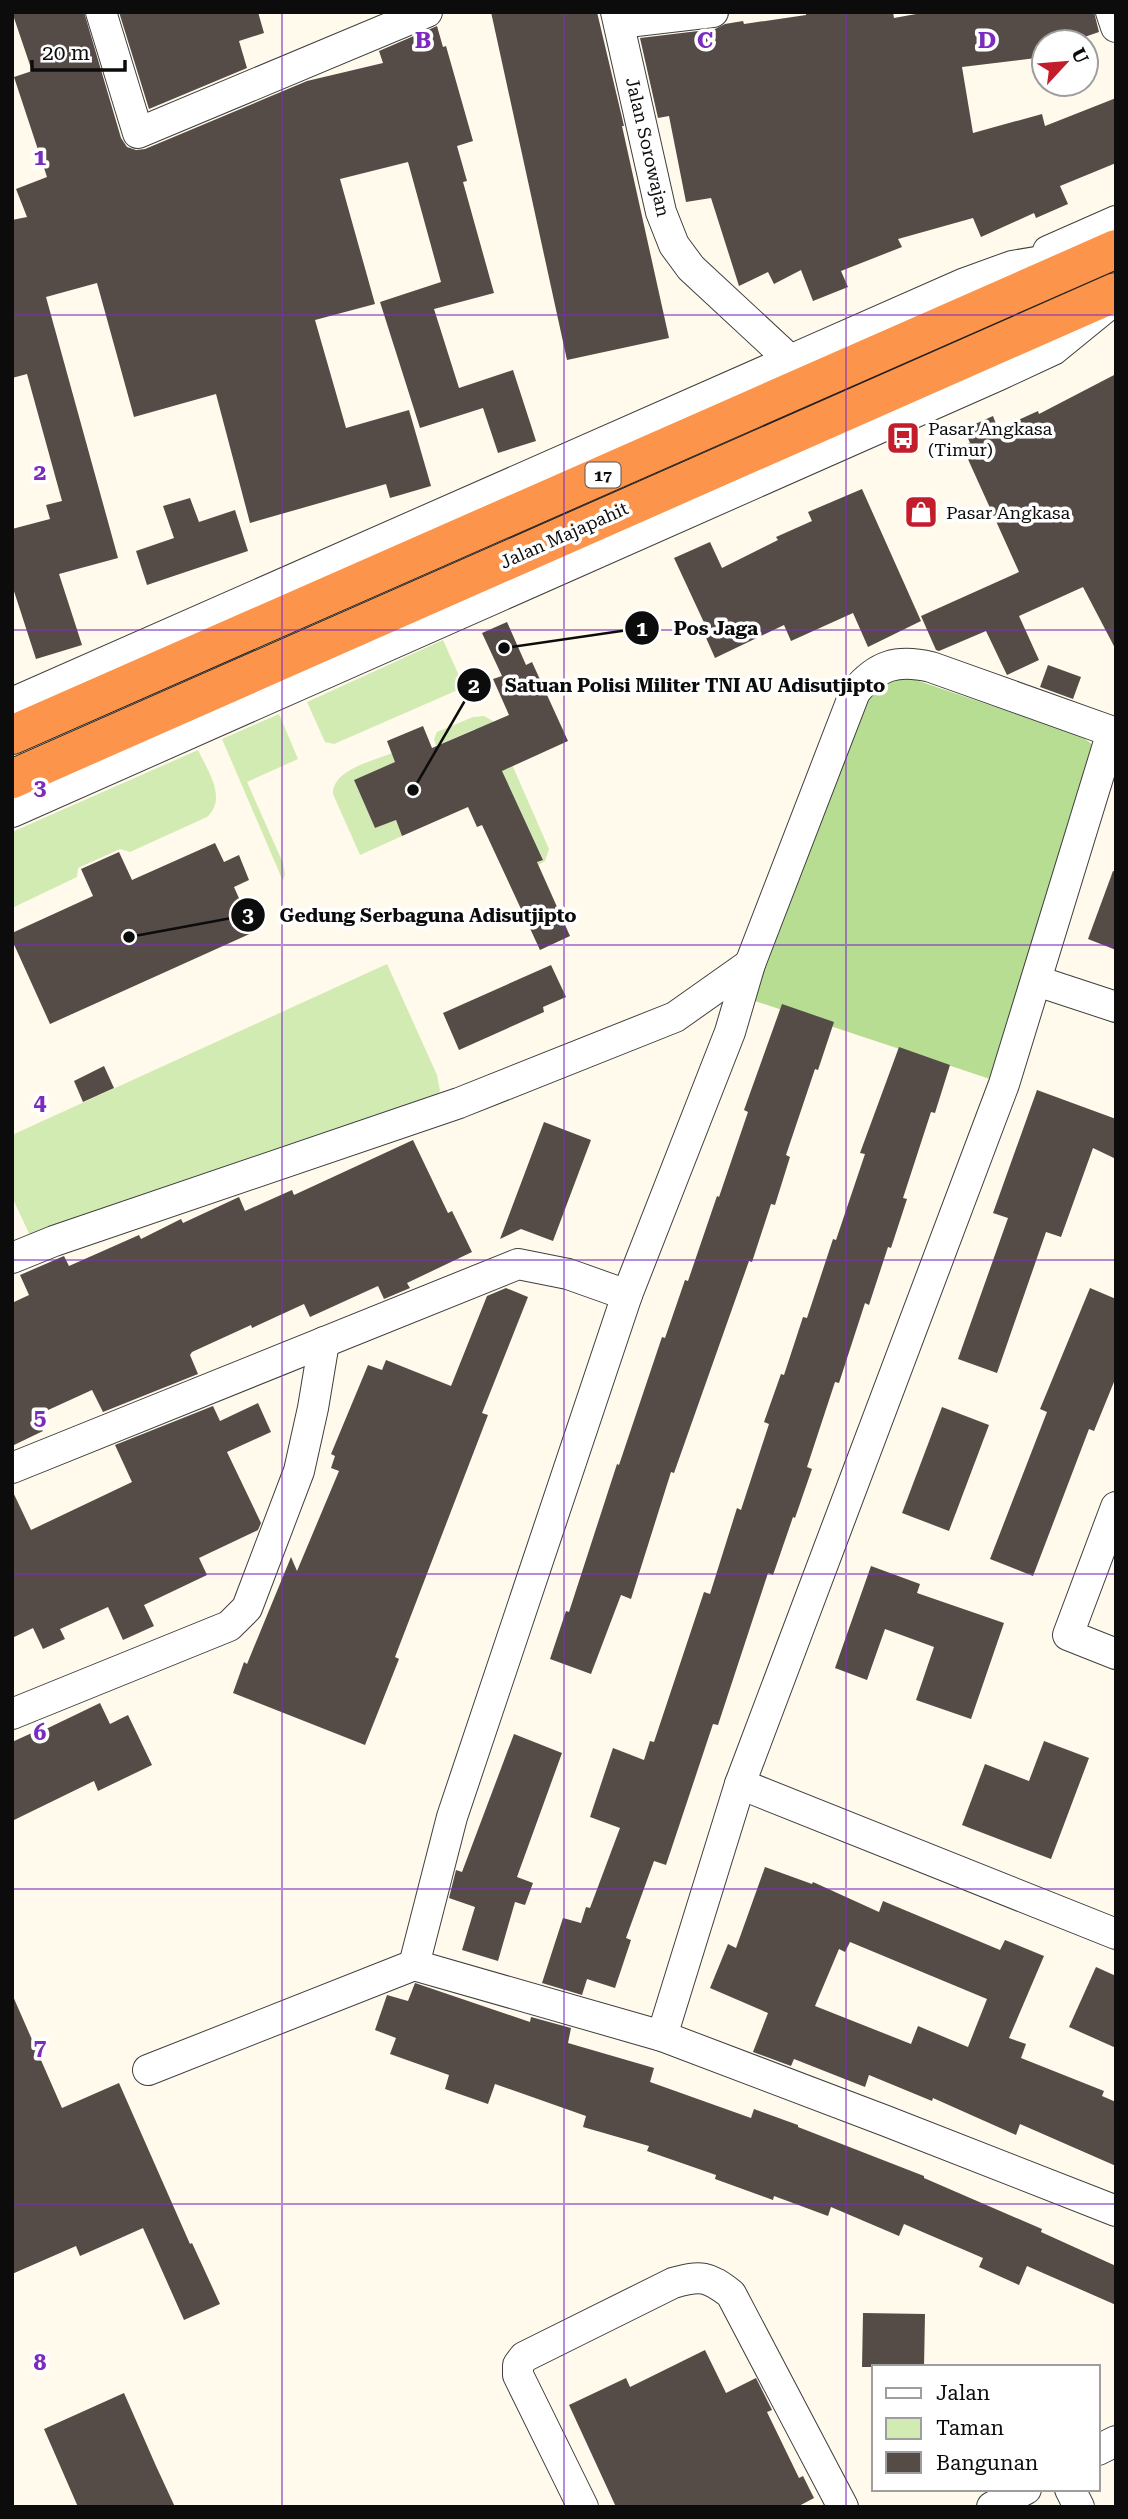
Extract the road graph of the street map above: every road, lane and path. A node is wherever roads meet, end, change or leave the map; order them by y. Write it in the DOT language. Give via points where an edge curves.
graph roads {
  1 [pos="100,12"];
  2 [pos="427,12"];
  3 [pos="713,12"];
  4 [pos="617,17"];
  5 [pos="1116,221"];
  6 [pos="1115,249"];
  7 [pos="1012,266"];
  8 [pos="1116,292"];
  9 [pos="1116,299"];
  10 [pos="1116,322"];
  11 [pos="1053,350"];
  12 [pos="789,359"];
  13 [pos="728,478"];
  14 [pos="443,528"];
  15 [pos="12,703"];
  16 [pos="1114,733"];
  17 [pos="12,735"];
  18 [pos="12,779"];
  19 [pos="12,811"];
  20 [pos="750,964"];
  21 [pos="1037,981"];
  22 [pos="1116,1007"];
  23 [pos="12,1258"];
  24 [pos="627,1296"];
  25 [pos="324,1342"];
  26 [pos="12,1468"];
  27 [pos="1116,1507"];
  28 [pos="1116,1654"];
  29 [pos="12,1714"];
  30 [pos="740,1784"];
  31 [pos="1116,1934"];
  32 [pos="414,1965"];
  33 [pos="662,2036"];
  34 [pos="148,2070"];
  35 [pos="1116,2211"];
  36 [pos="1116,2441"];
  37 [pos="1100,2449"];
  38 [pos="1022,2491"];
  39 [pos="1071,2491"];
  40 [pos="583,2507"];
  41 [pos="843,2507"];
  42 [pos="992,2507"];
  43 [pos="1079,2507"];
  1 -- 2 [label="street" via="138,133"];
  3 -- 4 [label="street"];
  4 -- 12 [label="street, Jalan Sorowajan" via="661,212 674,245 691,268"];
  5 -- 7 [label="street"];
  6 -- 7 [label="street"];
  6 -- 14 [label="highway, 17"];
  7 -- 12 [label="street"];
  8 -- 13 [label="highway, Jalan Majapahit / 17"];
  9 -- 11 [label="street"];
  10 -- 11 [label="street"];
  11 -- 13 [label="street"];
  12 -- 14 [label="street"];
  13 -- 18 [label="highway, Jalan Majapahit / 17"];
  13 -- 19 [label="street"];
  14 -- 15 [label="street"];
  14 -- 17 [label="highway, 17"];
  16 -- 20 [label="street" via="914,663 887,666 868,676 855,692"];
  16 -- 21 [label="street"];
  20 -- 23 [label="street" via="675,1017 650,1027 459,1103"];
  20 -- 24 [label="street" via="730,1032"];
  21 -- 22 [label="street"];
  21 -- 30 [label="street" via="1004,1084"];
  24 -- 25 [label="street" via="568,1274 517,1264"];
  24 -- 32 [label="street" via="452,1817"];
  25 -- 26 [label="street"];
  25 -- 29 [label="street" via="299,1471 247,1608 229,1626"];
  27 -- 28 [label="street" via="1068,1635"];
  30 -- 31 [label="street"];
  30 -- 33 [label="street"];
  32 -- 33 [label="street"];
  32 -- 34 [label="street"];
  33 -- 35 [label="street"];
  36 -- 37 [label="street"];
  38 -- 42 [label="street"];
  39 -- 43 [label="street"];
  40 -- 41 [label="street" via="518,2375 518,2365 524,2357 673,2283 697,2276 732,2294"];
}
